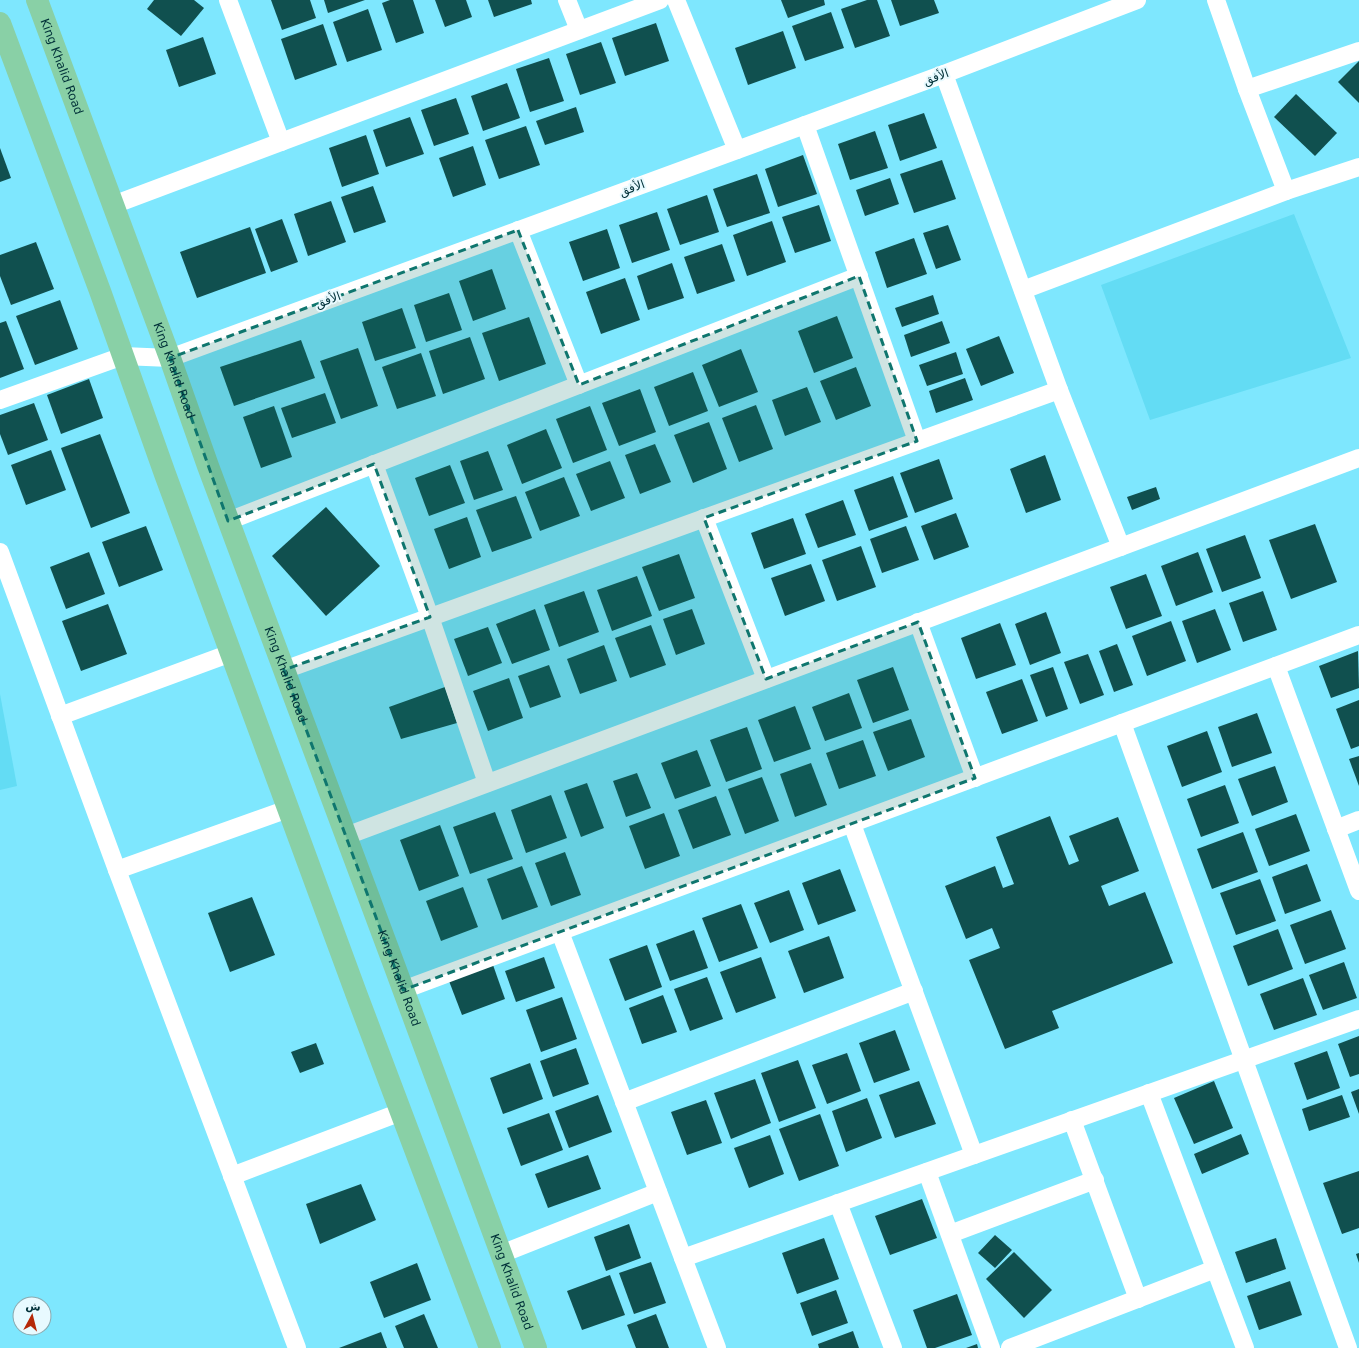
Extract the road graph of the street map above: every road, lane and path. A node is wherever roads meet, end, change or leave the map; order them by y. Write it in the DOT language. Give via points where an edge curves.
graph roads {
  1 [pos="37,0"];
  2 [pos="228,0"];
  3 [pos="567,0"];
  4 [pos="660,0"];
  5 [pos="676,0"];
  6 [pos="1137,0"];
  7 [pos="1216,0"];
  8 [pos="0,23"];
  9 [pos="579,30"];
  10 [pos="1359,51"];
  11 [pos="6,56"];
  12 [pos="944,74"];
  13 [pos="1247,89"];
  14 [pos="805,125"];
  15 [pos="281,142"];
  16 [pos="737,150"];
  17 [pos="1359,167"];
  18 [pos="1286,191"];
  19 [pos="113,205"];
  20 [pos="518,230"];
  21 [pos="859,276"];
  22 [pos="1023,290"];
  23 [pos="123,356"];
  24 [pos="170,358"];
  25 [pos="579,385"];
  26 [pos="1059,390"];
  27 [pos="0,400"];
  28 [pos="917,441"];
  29 [pos="1359,458"];
  30 [pos="374,464"];
  31 [pos="704,518"];
  32 [pos="228,521"];
  33 [pos="1121,547"];
  34 [pos="0,552"];
  35 [pos="430,617"];
  36 [pos="918,622"];
  37 [pos="1359,636"];
  38 [pos="231,653"];
  39 [pos="1276,666"];
  40 [pos="284,670"];
  41 [pos="766,679"];
  42 [pos="60,716"];
  43 [pos="1122,723"];
  44 [pos="975,778"];
  45 [pos="487,783"];
  46 [pos="288,809"];
  47 [pos="1359,820"];
  48 [pos="852,824"];
  49 [pos="1336,829"];
  50 [pos="346,836"];
  51 [pos="117,870"];
  52 [pos="1359,891"];
  53 [pos="560,932"];
  54 [pos="403,990"];
  55 [pos="914,991"];
  56 [pos="1359,1019"];
  57 [pos="1244,1060"];
  58 [pos="1149,1093"];
  59 [pos="624,1102"];
  60 [pos="401,1112"];
  61 [pos="1072,1120"];
  62 [pos="974,1155"];
  63 [pos="927,1172"];
  64 [pos="232,1176"];
  65 [pos="1094,1180"];
  66 [pos="658,1192"];
  67 [pos="838,1203"];
  68 [pos="950,1234"];
  69 [pos="501,1254"];
  70 [pos="683,1258"];
  71 [pos="1215,1269"];
  72 [pos="1138,1299"];
  73 [pos="297,1348"];
  74 [pos="490,1348"];
  75 [pos="536,1348"];
  76 [pos="717,1348"];
  77 [pos="893,1348"];
  78 [pos="991,1348"];
  79 [pos="1010,1348"];
  80 [pos="1245,1348"];
  81 [pos="1348,1348"];
  1 -- 19 [label="main road, King Khalid Road"];
  2 -- 15 [label="street"];
  3 -- 9 [label="street"];
  4 -- 9 [label="street"];
  5 -- 16 [label="street"];
  6 -- 12 [label="street, الأفق"];
  7 -- 13 [label="street"];
  8 -- 11 [label="main road"];
  9 -- 15 [label="street"];
  10 -- 13 [label="street"];
  11 -- 23 [label="main road" via="98,283"];
  12 -- 14 [label="street, الأفق"];
  12 -- 22 [label="street"];
  13 -- 18 [label="street"];
  14 -- 16 [label="street, الأفق"];
  14 -- 21 [label="street"];
  15 -- 19 [label="street"];
  16 -- 20 [label="street, الأفق"];
  17 -- 18 [label="street"];
  18 -- 22 [label="street"];
  19 -- 24 [label="main road, King Khalid Road"];
  20 -- 24 [label="street, الأفق"];
  20 -- 25 [label="street"];
  21 -- 25 [label="street"];
  21 -- 28 [label="street"];
  22 -- 26 [label="street"];
  23 -- 24 [label="street, الأفق"];
  23 -- 27 [label="street"];
  23 -- 38 [label="main road"];
  24 -- 32 [label="main road, King Khalid Road"];
  25 -- 30 [label="street"];
  26 -- 28 [label="street"];
  26 -- 33 [label="street"];
  28 -- 31 [label="street"];
  29 -- 33 [label="street"];
  30 -- 32 [label="street"];
  30 -- 35 [label="street"];
  31 -- 35 [label="street"];
  31 -- 41 [label="street"];
  32 -- 40 [label="main road, King Khalid Road"];
  33 -- 36 [label="street"];
  34 -- 42 [label="street"];
  35 -- 40 [label="street"];
  35 -- 45 [label="street"];
  36 -- 41 [label="street"];
  36 -- 44 [label="street"];
  37 -- 39 [label="street"];
  38 -- 42 [label="street"];
  38 -- 46 [label="main road"];
  39 -- 43 [label="street"];
  39 -- 49 [label="street"];
  40 -- 50 [label="main road, King Khalid Road"];
  41 -- 45 [label="street"];
  42 -- 51 [label="street"];
  43 -- 44 [label="street"];
  43 -- 57 [label="street"];
  44 -- 48 [label="street"];
  45 -- 50 [label="street"];
  46 -- 51 [label="street"];
  46 -- 60 [label="main road"];
  47 -- 49 [label="street"];
  48 -- 53 [label="street"];
  48 -- 55 [label="street"];
  49 -- 52 [label="street"];
  50 -- 54 [label="main road, King Khalid Road"];
  51 -- 64 [label="street"];
  53 -- 54 [label="street"];
  53 -- 59 [label="street"];
  54 -- 69 [label="main road, King Khalid Road"];
  55 -- 59 [label="street"];
  55 -- 62 [label="street"];
  56 -- 57 [label="street"];
  57 -- 58 [label="street"];
  57 -- 81 [label="street"];
  58 -- 61 [label="street"];
  58 -- 71 [label="street"];
  59 -- 66 [label="street"];
  60 -- 64 [label="street"];
  60 -- 74 [label="main road"];
  61 -- 62 [label="street"];
  61 -- 65 [label="street"];
  62 -- 63 [label="street"];
  63 -- 67 [label="street"];
  63 -- 68 [label="street"];
  64 -- 73 [label="street"];
  65 -- 68 [label="street"];
  65 -- 72 [label="street"];
  66 -- 69 [label="street"];
  66 -- 70 [label="street"];
  67 -- 70 [label="street"];
  67 -- 77 [label="street"];
  68 -- 78 [label="street"];
  69 -- 75 [label="main road, King Khalid Road"];
  70 -- 76 [label="street"];
  71 -- 72 [label="street"];
  71 -- 80 [label="street"];
  72 -- 79 [label="street"];
}
